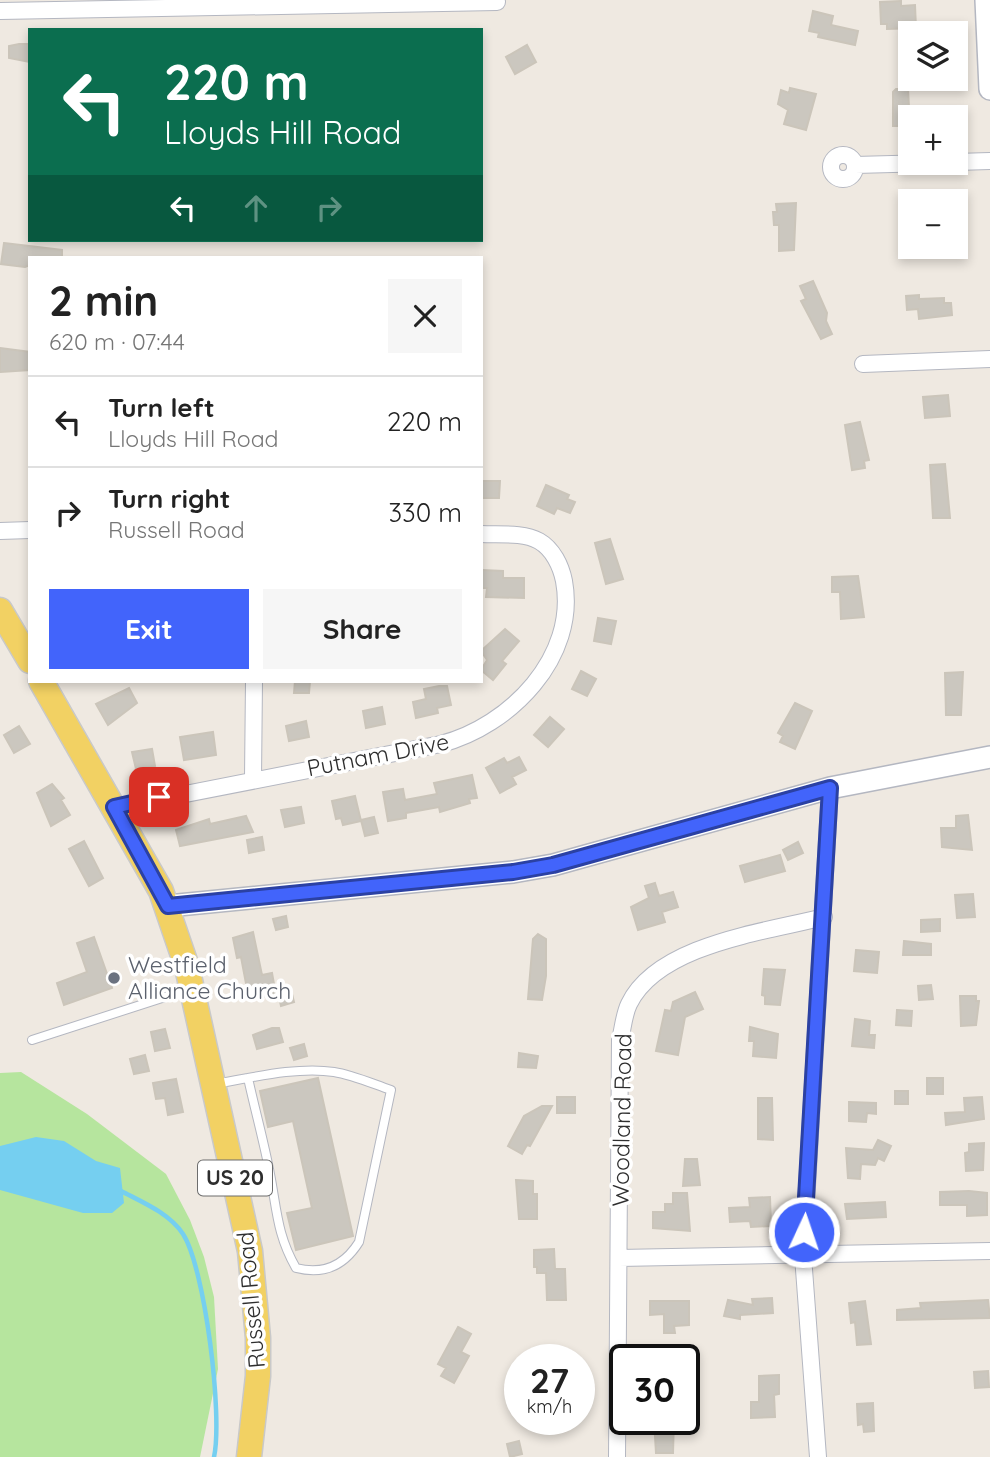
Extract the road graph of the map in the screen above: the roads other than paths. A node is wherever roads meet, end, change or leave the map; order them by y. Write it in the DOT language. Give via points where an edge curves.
graph roads {
  1 [pos="986,0"];
  2 [pos="497,2"];
  3 [pos="0,11"];
  4 [pos="990,89"];
  5 [pos="990,161"];
  6 [pos="968,162"];
  7 [pos="898,164"];
  8 [pos="855,165"];
  9 [pos="990,359"];
  10 [pos="863,364"];
  11 [pos="28,530"];
  12 [pos="0,531"];
  13 [pos="483,534"];
  14 [pos="0,610"];
  15 [pos="28,658"];
  16 [pos="42,683"];
  17 [pos="254,683"];
  18 [pos="990,757"];
  19 [pos="253,778"];
  20 [pos="830,788"];
  21 [pos="114,807"];
  22 [pos="168,906"];
  23 [pos="824,917"];
  24 [pos="192,988"];
  25 [pos="32,1040"];
  26 [pos="248,1078"];
  27 [pos="215,1084"];
  28 [pos="990,1251"];
  29 [pos="803,1256"];
  30 [pos="619,1258"];
  31 [pos="248,1457"];
  32 [pos="617,1457"];
  33 [pos="818,1457"];
  1 -- 4 [label="main road"];
  2 -- 3 [label="street"];
  5 -- 6 [label="street"];
  7 -- 8 [label="street"];
  9 -- 10 [label="street"];
  11 -- 12 [label="street"];
  13 -- 19 [label="street, Putnam Drive" via="540,541 562,574 567,604 564,629 528,692 499,717 454,741"];
  14 -- 15 [label="main road"];
  16 -- 21 [label="main road, Russell Road / US 20"];
  17 -- 19 [label="street"];
  18 -- 20 [label="main road"];
  19 -- 21 [label="street, Putnam Drive"];
  20 -- 22 [label="main road" via="592,857 540,867"];
  20 -- 23 [label="street"];
  21 -- 22 [label="main road, Russell Road / US 20"];
  22 -- 24 [label="main road, Russell Road / US 20"];
  23 -- 29 [label="street"];
  23 -- 30 [label="street, Woodland Road" via="686,954 663,967 629,1002 620,1040"];
  24 -- 25 [label="lane"];
  24 -- 27 [label="main road, Russell Road / US 20"];
  26 -- 26 [label="lane" via="333,1071 391,1090 359,1242 349,1257 331,1268 313,1272 296,1268 286,1250"];
  26 -- 27 [label="lane"];
  27 -- 31 [label="main road, Russell Road / US 20" via="255,1294 258,1377"];
  28 -- 29 [label="street"];
  29 -- 30 [label="street"];
  29 -- 33 [label="street"];
  30 -- 32 [label="street, Woodland Road"];
}
